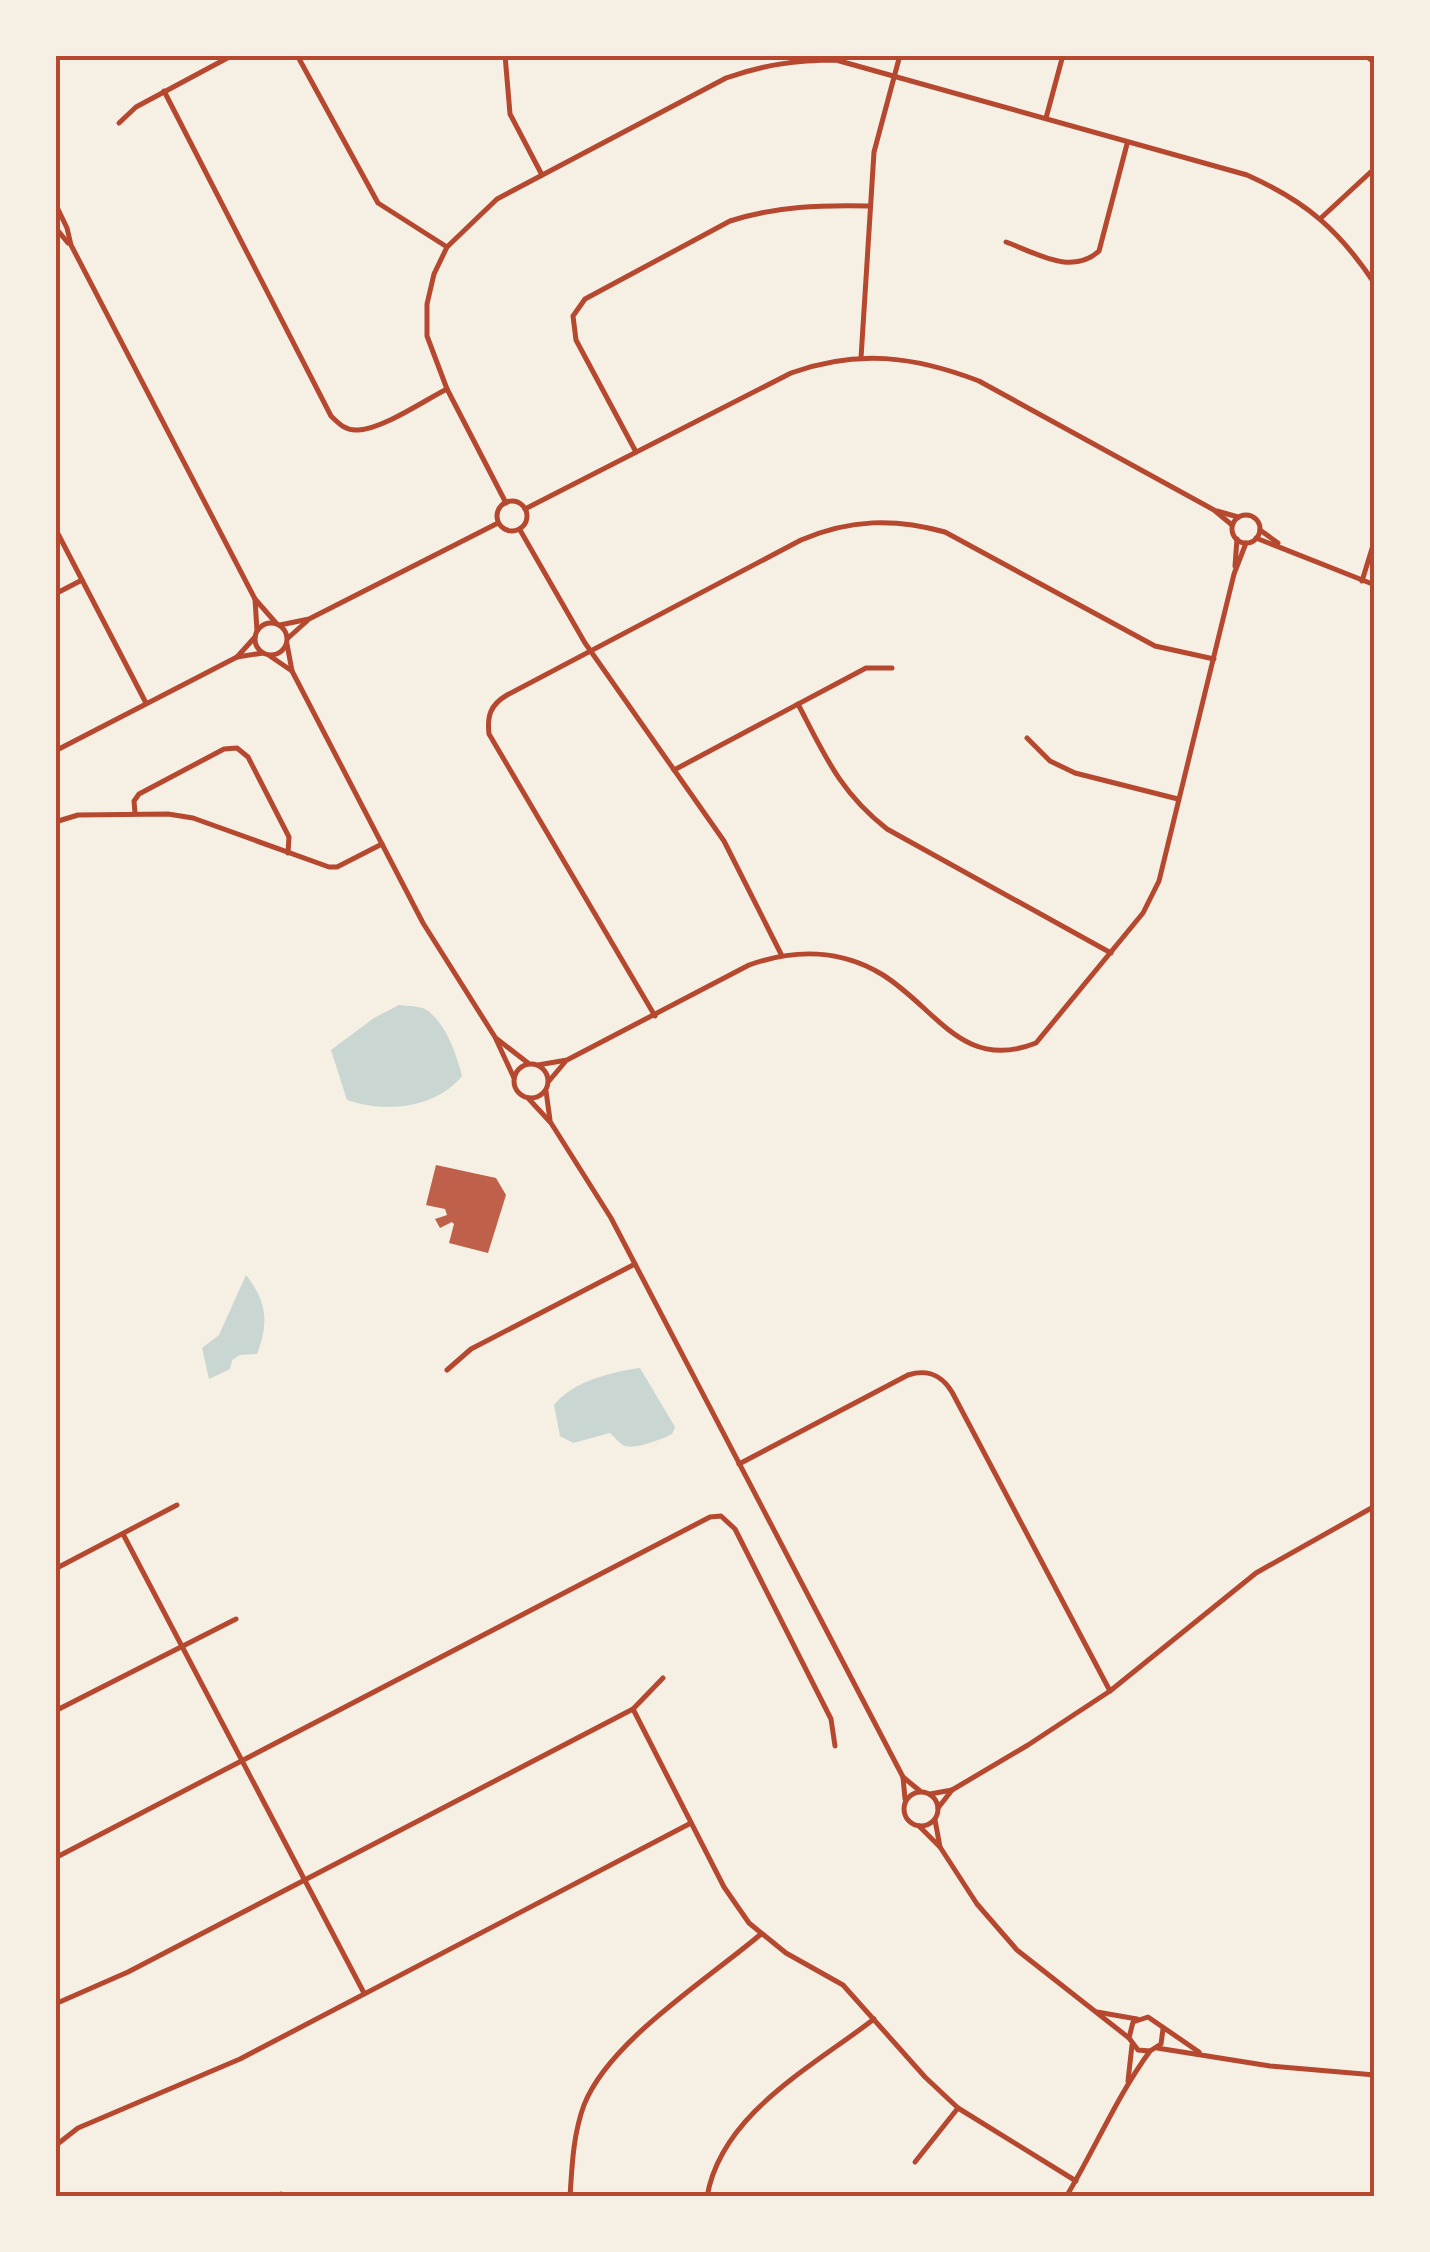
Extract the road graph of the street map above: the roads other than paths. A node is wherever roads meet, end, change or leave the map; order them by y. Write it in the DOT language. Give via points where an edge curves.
graph roads {
  1 [pos="232,55"];
  2 [pos="298,55"];
  3 [pos="505,55"];
  4 [pos="900,55"];
  5 [pos="1063,55"];
  6 [pos="1365,55"];
  7 [pos="1375,62"];
  8 [pos="894,78"];
  9 [pos="164,91"];
  10 [pos="1046,118"];
  11 [pos="119,122"];
  12 [pos="1127,144"];
  13 [pos="1375,168"];
  14 [pos="542,176"];
  15 [pos="55,203"];
  16 [pos="870,206"];
  17 [pos="1321,218"];
  18 [pos="55,227"];
  19 [pos="1006,242"];
  20 [pos="70,245"];
  21 [pos="446,247"];
  22 [pos="1375,284"];
  23 [pos="861,358"];
  24 [pos="447,388"];
  25 [pos="636,452"];
  26 [pos="506,503"];
  27 [pos="525,509"];
  28 [pos="1214,510"];
  29 [pos="1238,517"];
  30 [pos="498,522"];
  31 [pos="1232,525"];
  32 [pos="55,528"];
  33 [pos="520,530"];
  34 [pos="1260,530"];
  35 [pos="1256,538"];
  36 [pos="1237,539"];
  37 [pos="1375,539"];
  38 [pos="1246,542"];
  39 [pos="1285,548"];
  40 [pos="1234,574"];
  41 [pos="82,580"];
  42 [pos="1362,582"];
  43 [pos="1375,585"];
  44 [pos="55,594"];
  45 [pos="256,600"];
  46 [pos="309,619"];
  47 [pos="278,624"];
  48 [pos="256,634"];
  49 [pos="288,641"];
  50 [pos="590,652"];
  51 [pos="266,654"];
  52 [pos="236,657"];
  53 [pos="1214,659"];
  54 [pos="892,668"];
  55 [pos="292,671"];
  56 [pos="146,704"];
  57 [pos="798,704"];
  58 [pos="1027,738"];
  59 [pos="55,751"];
  60 [pos="674,770"];
  61 [pos="1178,799"];
  62 [pos="135,814"];
  63 [pos="55,822"];
  64 [pos="382,844"];
  65 [pos="288,853"];
  66 [pos="1112,953"];
  67 [pos="781,954"];
  68 [pos="655,1016"];
  69 [pos="495,1037"];
  70 [pos="567,1060"];
  71 [pos="528,1064"];
  72 [pos="538,1065"];
  73 [pos="514,1078"];
  74 [pos="549,1081"];
  75 [pos="546,1090"];
  76 [pos="528,1098"];
  77 [pos="551,1123"];
  78 [pos="635,1264"];
  79 [pos="447,1370"];
  80 [pos="739,1464"];
  81 [pos="177,1505"];
  82 [pos="1375,1506"];
  83 [pos="123,1534"];
  84 [pos="55,1569"];
  85 [pos="236,1619"];
  86 [pos="183,1647"];
  87 [pos="663,1678"];
  88 [pos="1110,1691"];
  89 [pos="633,1709"];
  90 [pos="55,1711"];
  91 [pos="835,1746"];
  92 [pos="242,1760"];
  93 [pos="903,1777"];
  94 [pos="952,1790"];
  95 [pos="920,1791"];
  96 [pos="930,1794"];
  97 [pos="905,1800"];
  98 [pos="938,1808"];
  99 [pos="935,1819"];
  100 [pos="691,1822"];
  101 [pos="919,1826"];
  102 [pos="940,1847"];
  103 [pos="55,1858"];
  104 [pos="305,1879"];
  105 [pos="760,1934"];
  106 [pos="364,1993"];
  107 [pos="55,2004"];
  108 [pos="1098,2012"];
  109 [pos="874,2019"];
  110 [pos="1138,2019"];
  111 [pos="1163,2030"];
  112 [pos="1131,2041"];
  113 [pos="1158,2048"];
  114 [pos="1150,2051"];
  115 [pos="1201,2054"];
  116 [pos="1375,2076"];
  117 [pos="1128,2082"];
  118 [pos="958,2108"];
  119 [pos="55,2146"];
  120 [pos="915,2162"];
  121 [pos="1076,2181"];
  122 [pos="570,2197"];
  123 [pos="707,2197"];
  124 [pos="1066,2197"];
  1 -- 9 [label="street"];
  2 -- 21 [label="street" via="378,203"];
  3 -- 14 [label="street" via="510,114"];
  4 -- 8 [label="street"];
  5 -- 10 [label="street"];
  6 -- 7 [label="street"];
  8 -- 10 [label="street"];
  8 -- 14 [label="street" via="836,60 757,67"];
  8 -- 16 [label="street" via="874,152"];
  9 -- 11 [label="street"];
  9 -- 24 [label="street" via="331,416 343,428 358,430"];
  10 -- 12 [label="street"];
  12 -- 17 [label="street" via="1247,175"];
  12 -- 19 [label="street" via="1099,251 1089,260 1073,265"];
  13 -- 17 [label="street"];
  14 -- 21 [label="street" via="496,199"];
  15 -- 20 [label="street"];
  16 -- 23 [label="street"];
  16 -- 25 [label="street" via="811,204 751,214 585,299 573,316 576,340"];
  17 -- 22 [label="street"];
  18 -- 20 [label="street"];
  20 -- 45 [label="street"];
  21 -- 24 [label="street" via="427,304 427,336"];
  23 -- 25 [label="street" via="790,374"];
  23 -- 28 [label="street" via="902,358 978,381"];
  24 -- 26 [label="street"];
  25 -- 27 [label="street"];
  26 -- 27 [label="street"];
  26 -- 30 [label="street"];
  27 -- 33 [label="street"];
  28 -- 29 [label="street"];
  28 -- 31 [label="street"];
  29 -- 31 [label="street"];
  29 -- 34 [label="street" via="1254,517"];
  30 -- 33 [label="street" via="510,532"];
  30 -- 46 [label="street"];
  31 -- 36 [label="street"];
  32 -- 41 [label="street"];
  33 -- 50 [label="street"];
  34 -- 35 [label="street"];
  34 -- 39 [label="street"];
  35 -- 38 [label="street"];
  35 -- 39 [label="street"];
  36 -- 38 [label="street"];
  36 -- 40 [label="street"];
  37 -- 42 [label="street"];
  38 -- 40 [label="street"];
  39 -- 42 [label="street"];
  40 -- 53 [label="street"];
  41 -- 44 [label="street"];
  41 -- 56 [label="street"];
  42 -- 43 [label="street"];
  45 -- 47 [label="street"];
  45 -- 48 [label="street"];
  46 -- 47 [label="street"];
  46 -- 49 [label="street"];
  47 -- 48 [label="street" via="263,625"];
  47 -- 49 [label="street"];
  48 -- 51 [label="street" via="256,646"];
  48 -- 52 [label="street"];
  49 -- 51 [label="street" via="282,652"];
  49 -- 55 [label="street"];
  50 -- 53 [label="street" via="830,528 910,522 989,553 1156,646"];
  50 -- 60 [label="street"];
  50 -- 68 [label="street" via="497,701 487,716 489,734"];
  51 -- 52 [label="street"];
  51 -- 55 [label="street"];
  52 -- 56 [label="street"];
  53 -- 61 [label="street"];
  54 -- 57 [label="street" via="866,668"];
  55 -- 64 [label="street"];
  56 -- 59 [label="street"];
  57 -- 60 [label="street"];
  57 -- 66 [label="street" via="840,783 864,812"];
  58 -- 61 [label="street" via="1050,761 1075,773"];
  60 -- 67 [label="street" via="724,841"];
  61 -- 66 [label="street" via="1159,881"];
  62 -- 63 [label="street"];
  62 -- 65 [label="street" via="193,818"];
  62 -- 65 [label="street" via="138,794 237,748 289,836"];
  64 -- 65 [label="street" via="337,867"];
  64 -- 69 [label="street"];
  66 -- 67 [label="street" via="1036,1043 1000,1053 972,1045 884,975 849,959"];
  67 -- 68 [label="street"];
  68 -- 70 [label="street"];
  69 -- 71 [label="street"];
  69 -- 73 [label="street"];
  70 -- 72 [label="street"];
  70 -- 74 [label="street"];
  71 -- 72 [label="street"];
  71 -- 73 [label="street"];
  72 -- 74 [label="street"];
  73 -- 76 [label="street" via="515,1089"];
  74 -- 75 [label="street"];
  75 -- 76 [label="street"];
  75 -- 77 [label="street"];
  76 -- 77 [label="street"];
  77 -- 78 [label="street"];
  78 -- 79 [label="street" via="471,1349"];
  78 -- 80 [label="street"];
  80 -- 88 [label="street" via="908,1375 934,1374 952,1392"];
  80 -- 93 [label="street"];
  81 -- 83 [label="street"];
  82 -- 88 [label="street" via="1256,1573"];
  83 -- 84 [label="street"];
  83 -- 86 [label="street"];
  85 -- 86 [label="street"];
  86 -- 90 [label="street"];
  86 -- 92 [label="street"];
  87 -- 89 [label="street"];
  88 -- 94 [label="street"];
  89 -- 100 [label="street"];
  89 -- 104 [label="street"];
  91 -- 92 [label="street" via="831,1719 735,1529 721,1516 698,1522"];
  92 -- 103 [label="street"];
  92 -- 104 [label="street"];
  93 -- 95 [label="street"];
  93 -- 97 [label="street"];
  94 -- 96 [label="street"];
  94 -- 98 [label="street"];
  95 -- 96 [label="street"];
  95 -- 97 [label="street"];
  96 -- 98 [label="street"];
  97 -- 101 [label="street" via="905,1817"];
  98 -- 99 [label="street"];
  99 -- 101 [label="street"];
  99 -- 102 [label="street"];
  100 -- 105 [label="street" via="731,1899"];
  100 -- 106 [label="street"];
  101 -- 102 [label="street"];
  102 -- 108 [label="street" via="1002,1935"];
  104 -- 106 [label="street"];
  104 -- 107 [label="street"];
  105 -- 109 [label="street" via="843,1985"];
  105 -- 122 [label="street" via="632,2038 605,2068 578,2125"];
  106 -- 119 [label="street" via="212,2072 78,2128"];
  108 -- 110 [label="street"];
  108 -- 112 [label="street"];
  109 -- 118 [label="street"];
  109 -- 123 [label="street" via="739,2126 720,2154"];
  110 -- 111 [label="street" via="1154,2018"];
  110 -- 112 [label="street" via="1130,2027"];
  111 -- 113 [label="street"];
  111 -- 115 [label="street"];
  112 -- 114 [label="street"];
  112 -- 117 [label="street"];
  113 -- 114 [label="street"];
  113 -- 115 [label="street"];
  114 -- 117 [label="street"];
  115 -- 116 [label="street"];
  117 -- 121 [label="street"];
  118 -- 120 [label="street"];
  118 -- 121 [label="street"];
  121 -- 124 [label="street"];
}
